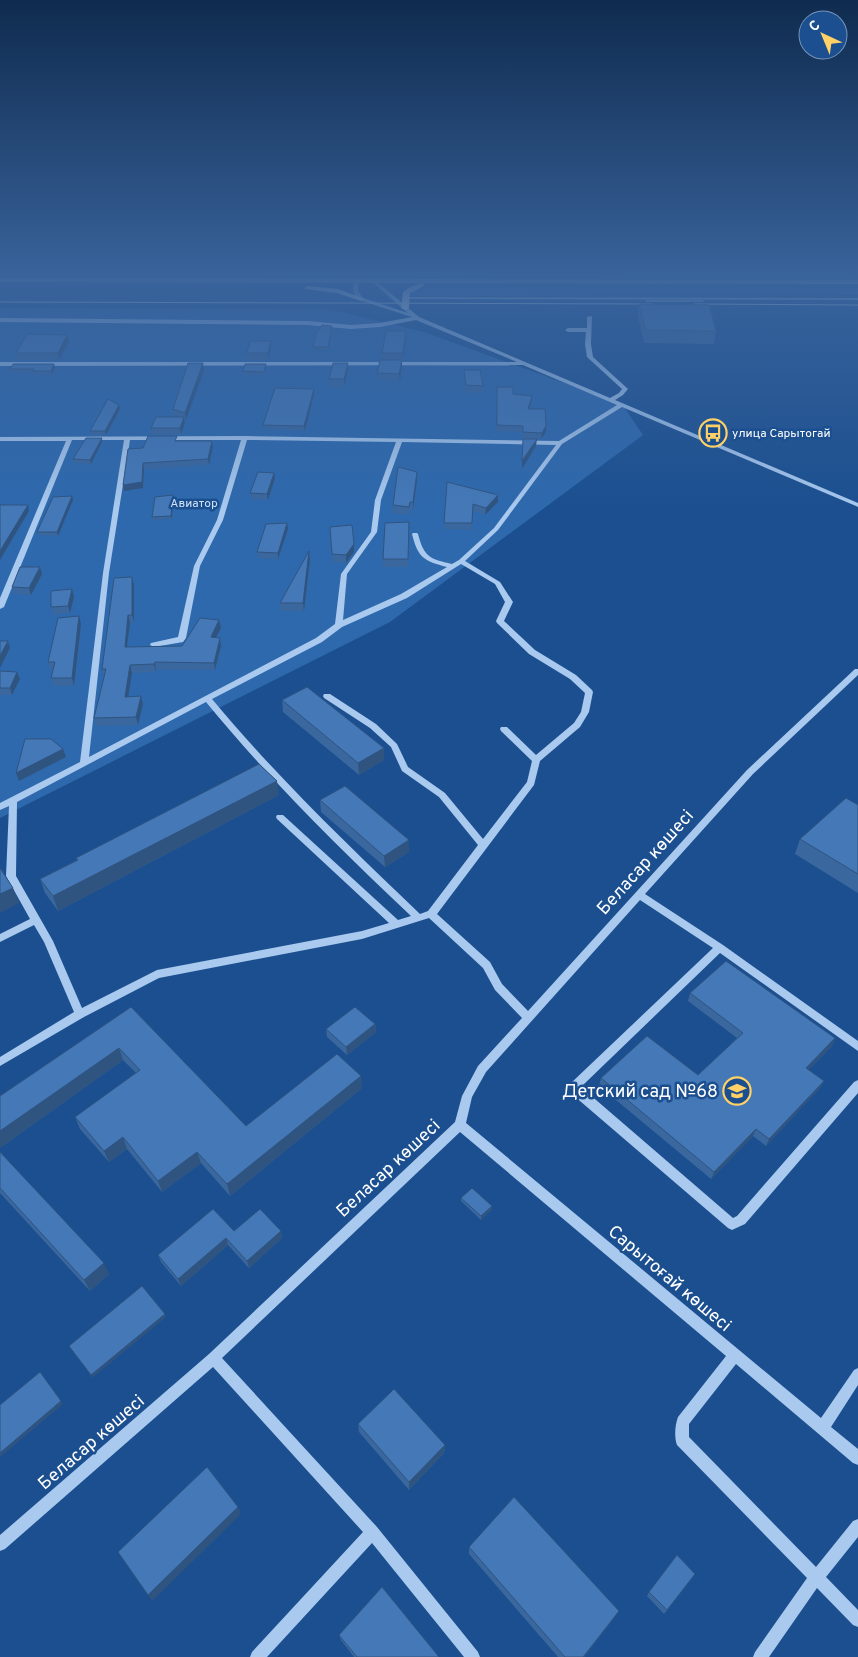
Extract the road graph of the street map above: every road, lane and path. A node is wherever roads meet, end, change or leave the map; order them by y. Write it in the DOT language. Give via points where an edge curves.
graph roads {
  1 [pos="501,354"];
  2 [pos="590,354"];
  3 [pos="0,364"];
  4 [pos="524,364"];
  5 [pos="611,400"];
  6 [pos="622,404"];
  7 [pos="127,438"];
  8 [pos="245,438"];
  9 [pos="0,439"];
  10 [pos="70,440"];
  11 [pos="399,441"];
  12 [pos="560,443"];
  13 [pos="858,505"];
  14 [pos="415,534"];
  15 [pos="460,561"];
  16 [pos="453,566"];
  17 [pos="0,607"];
  18 [pos="339,625"];
  19 [pos="154,645"];
  20 [pos="858,671"];
  21 [pos="327,696"];
  22 [pos="208,699"];
  23 [pos="504,729"];
  24 [pos="536,760"];
  25 [pos="84,764"];
  26 [pos="13,802"];
  27 [pos="0,807"];
  28 [pos="280,817"];
  29 [pos="484,845"];
  30 [pos="639,895"];
  31 [pos="431,914"];
  32 [pos="419,918"];
  33 [pos="36,920"];
  34 [pos="398,925"];
  35 [pos="0,938"];
  36 [pos="720,948"];
  37 [pos="80,1014"];
  38 [pos="529,1018"];
  39 [pos="858,1046"];
  40 [pos="0,1062"];
  41 [pos="858,1085"];
  42 [pos="460,1125"];
  43 [pos="735,1355"];
  44 [pos="213,1358"];
  45 [pos="858,1374"];
  46 [pos="822,1428"];
  47 [pos="858,1458"];
  48 [pos="858,1526"];
  49 [pos="372,1532"];
  50 [pos="0,1544"];
  51 [pos="817,1576"];
  52 [pos="858,1620"];
  53 [pos="257,1657"];
  54 [pos="473,1657"];
  55 [pos="760,1657"];
  1 -- 4 [label="street"];
  2 -- 5 [label="street" via="625,389"];
  3 -- 4 [label="street"];
  4 -- 5 [label="street"];
  5 -- 6 [label="street"];
  6 -- 12 [label="street"];
  6 -- 13 [label="street"];
  7 -- 8 [label="street"];
  7 -- 10 [label="street"];
  7 -- 25 [label="street" via="106,573"];
  8 -- 11 [label="street"];
  8 -- 19 [label="street" via="220,520 197,566 182,638"];
  9 -- 10 [label="street"];
  10 -- 17 [label="street"];
  11 -- 12 [label="street"];
  11 -- 18 [label="street" via="378,500 374,532 344,574"];
  12 -- 15 [label="street" via="496,529"];
  14 -- 16 [label="street" via="419,552 426,558"];
  15 -- 16 [label="street"];
  15 -- 24 [label="street" via="498,583 508,602 500,621 532,652 573,677 589,692 585,712 577,725"];
  16 -- 18 [label="street" via="404,596"];
  18 -- 22 [label="street" via="319,640"];
  20 -- 30 [label="street, Беласар көшесі" via="750,772"];
  21 -- 29 [label="street" via="373,726 389,741 405,769 442,795"];
  22 -- 25 [label="street"];
  22 -- 32 [label="street" via="306,811"];
  23 -- 24 [label="street"];
  24 -- 29 [label="street" via="531,783"];
  25 -- 26 [label="street"];
  26 -- 27 [label="street"];
  26 -- 33 [label="street" via="11,876"];
  28 -- 34 [label="street"];
  29 -- 31 [label="street"];
  30 -- 36 [label="street"];
  30 -- 38 [label="street, Беласар көшесі"];
  31 -- 32 [label="street"];
  31 -- 38 [label="street" via="487,965 498,987"];
  32 -- 34 [label="street"];
  33 -- 35 [label="street"];
  33 -- 37 [label="street"];
  34 -- 37 [label="street" via="157,974"];
  36 -- 39 [label="street"];
  36 -- 41 [label="street" via="575,1086 577,1092 732,1224 741,1220"];
  37 -- 40 [label="street"];
  38 -- 42 [label="street, Беласар көшесі" via="482,1069 468,1096"];
  42 -- 43 [label="street, Сарытоғай көшесі"];
  42 -- 44 [label="street, Беласар көшесі"];
  43 -- 46 [label="street, Сарытоғай көшесі"];
  43 -- 51 [label="street" via="683,1422 682,1440"];
  44 -- 49 [label="street"];
  44 -- 50 [label="street, Беласар көшесі"];
  45 -- 46 [label="street"];
  46 -- 47 [label="street, Сарытоғай көшесі"];
  48 -- 51 [label="street"];
  49 -- 53 [label="street"];
  49 -- 54 [label="street"];
  51 -- 52 [label="street"];
  51 -- 55 [label="street"];
}
